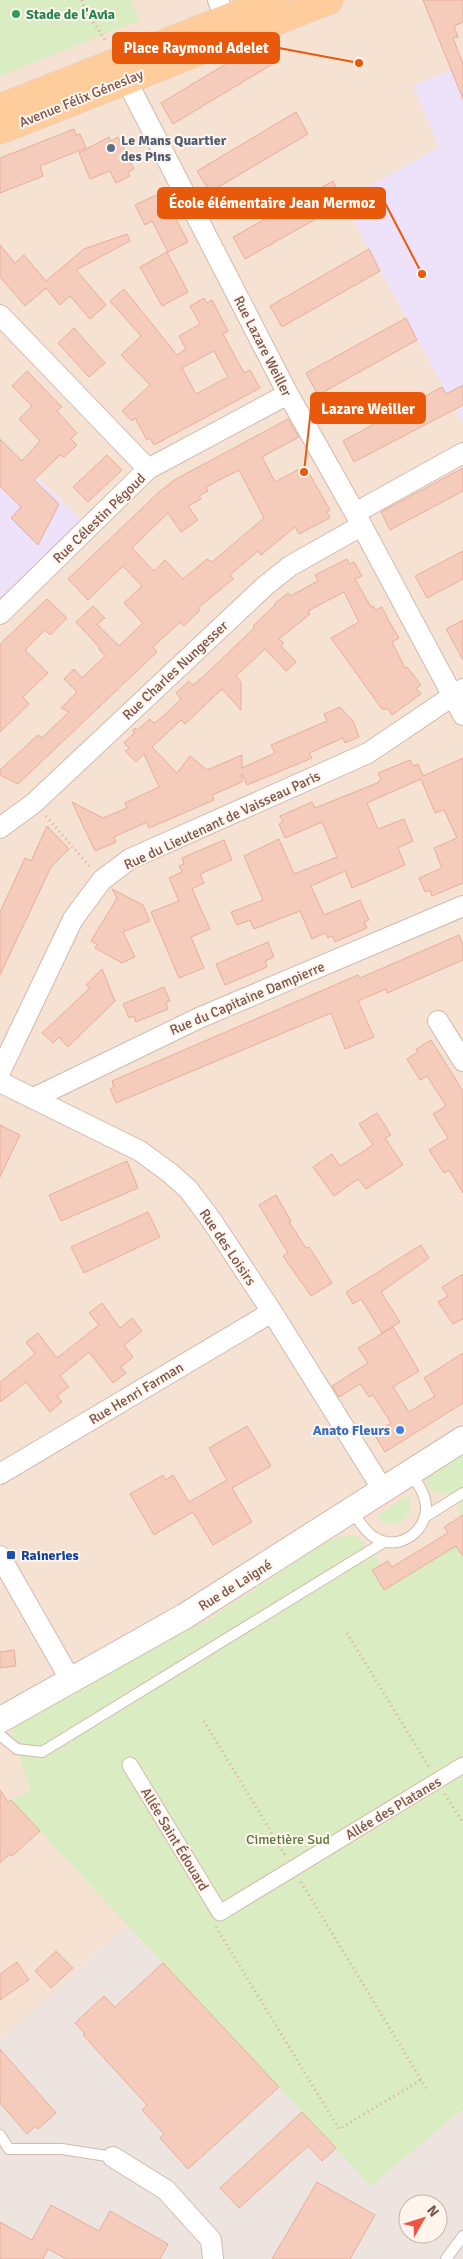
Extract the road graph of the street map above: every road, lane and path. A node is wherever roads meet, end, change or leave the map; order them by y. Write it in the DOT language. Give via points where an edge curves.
graph roads {
  1 [pos="82,0"];
  2 [pos="274,0"];
  3 [pos="328,0"];
  4 [pos="226,19"];
  5 [pos="122,71"];
  6 [pos="0,108"];
  7 [pos="0,130"];
  8 [pos="0,315"];
  9 [pos="288,394"];
  10 [pos="463,453"];
  11 [pos="148,470"];
  12 [pos="358,520"];
  13 [pos="0,614"];
  14 [pos="458,693"];
  15 [pos="463,715"];
  16 [pos="34,803"];
  17 [pos="0,828"];
  18 [pos="102,880"];
  19 [pos="463,906"];
  20 [pos="438,1021"];
  21 [pos="463,1061"];
  22 [pos="0,1072"];
  23 [pos="0,1082"];
  24 [pos="34,1098"];
  25 [pos="272,1312"];
  26 [pos="463,1439"];
  27 [pos="410,1473"];
  28 [pos="0,1474"];
  29 [pos="383,1490"];
  30 [pos="463,1493"];
  31 [pos="352,1511"];
  32 [pos="425,1516"];
  33 [pos="384,1542"];
  34 [pos="0,1556"];
  35 [pos="347,1633"];
  36 [pos="70,1680"];
  37 [pos="0,1720"];
  38 [pos="204,1721"];
  39 [pos="0,1735"];
  40 [pos="130,1765"];
  41 [pos="463,1765"];
  42 [pos="437,1781"];
  43 [pos="463,1823"];
  44 [pos="293,1868"];
  45 [pos="220,1913"];
  46 [pos="421,2080"];
  47 [pos="426,2088"];
  48 [pos="0,2135"];
  49 [pos="113,2157"];
  50 [pos="463,2236"];
  51 [pos="213,2259"];
  52 [pos="446,2259"];
  1 -- 5 [label="path" via="86,13 95,22"];
  2 -- 4 [label="main road, Avenue Félix Géneslay"];
  3 -- 4 [label="main road, Avenue Félix Géneslay"];
  4 -- 5 [label="main road, Avenue Félix Géneslay"];
  5 -- 6 [label="main road, Avenue Félix Géneslay"];
  5 -- 7 [label="main road, Avenue Félix Géneslay"];
  5 -- 9 [label="street, Rue Lazare Weiller"];
  8 -- 11 [label="street"];
  9 -- 11 [label="street, Rue Célestin Pégoud"];
  9 -- 12 [label="street, Rue Lazare Weiller"];
  10 -- 12 [label="street, Rue Charles Nungesser"];
  11 -- 13 [label="street, Rue Célestin Pégoud"];
  12 -- 14 [label="street, Rue Lazare Weiller"];
  12 -- 16 [label="street, Rue Charles Nungesser" via="265,586"];
  14 -- 15 [label="street, Rue Lazare Weiller"];
  14 -- 18 [label="street, Rue du Lieutenant de Vaisseau Paris" via="368,754 130,860"];
  16 -- 17 [label="street, Rue Charles Nungesser"];
  16 -- 18 [label="path"];
  18 -- 22 [label="street, Rue du Lieutenant de Vaisseau Paris" via="73,919"];
  19 -- 24 [label="street, Rue du Capitaine Dampierre" via="199,1018"];
  20 -- 21 [label="street"];
  23 -- 24 [label="street, Rue des Loisirs"];
  24 -- 25 [label="street, Rue des Loisirs" via="140,1151 170,1172 188,1189 212,1221"];
  25 -- 28 [label="street, Rue Henri Farman"];
  25 -- 29 [label="street, Rue des Loisirs"];
  26 -- 27 [label="street, Rue de Laigné"];
  27 -- 29 [label="street, Rue de Laigné"];
  27 -- 32 [label="lane" via="425,1499"];
  29 -- 31 [label="street, Rue de Laigné"];
  30 -- 32 [label="lane"];
  31 -- 33 [label="lane" via="366,1532"];
  31 -- 36 [label="street, Rue de Laigné" via="185,1616"];
  32 -- 33 [label="lane" via="409,1538"];
  33 -- 39 [label="lane" via="42,1752 17,1749"];
  34 -- 36 [label="street"];
  35 -- 42 [label="path"];
  36 -- 37 [label="street, Rue de Laigné"];
  38 -- 44 [label="path"];
  40 -- 45 [label="street, Allée Saint Édouard"];
  41 -- 42 [label="street, Allée des Platanes"];
  42 -- 43 [label="path"];
  42 -- 44 [label="street, Allée des Platanes"];
  44 -- 45 [label="street, Allée des Platanes"];
  44 -- 46 [label="path"];
  45 -- 46 [label="path" via="214,1925 340,2129"];
  46 -- 47 [label="path"];
  48 -- 49 [label="lane" via="9,2149 62,2149"];
  49 -- 51 [label="street" via="166,2190 211,2240"];
  50 -- 52 [label="lane"];
}
